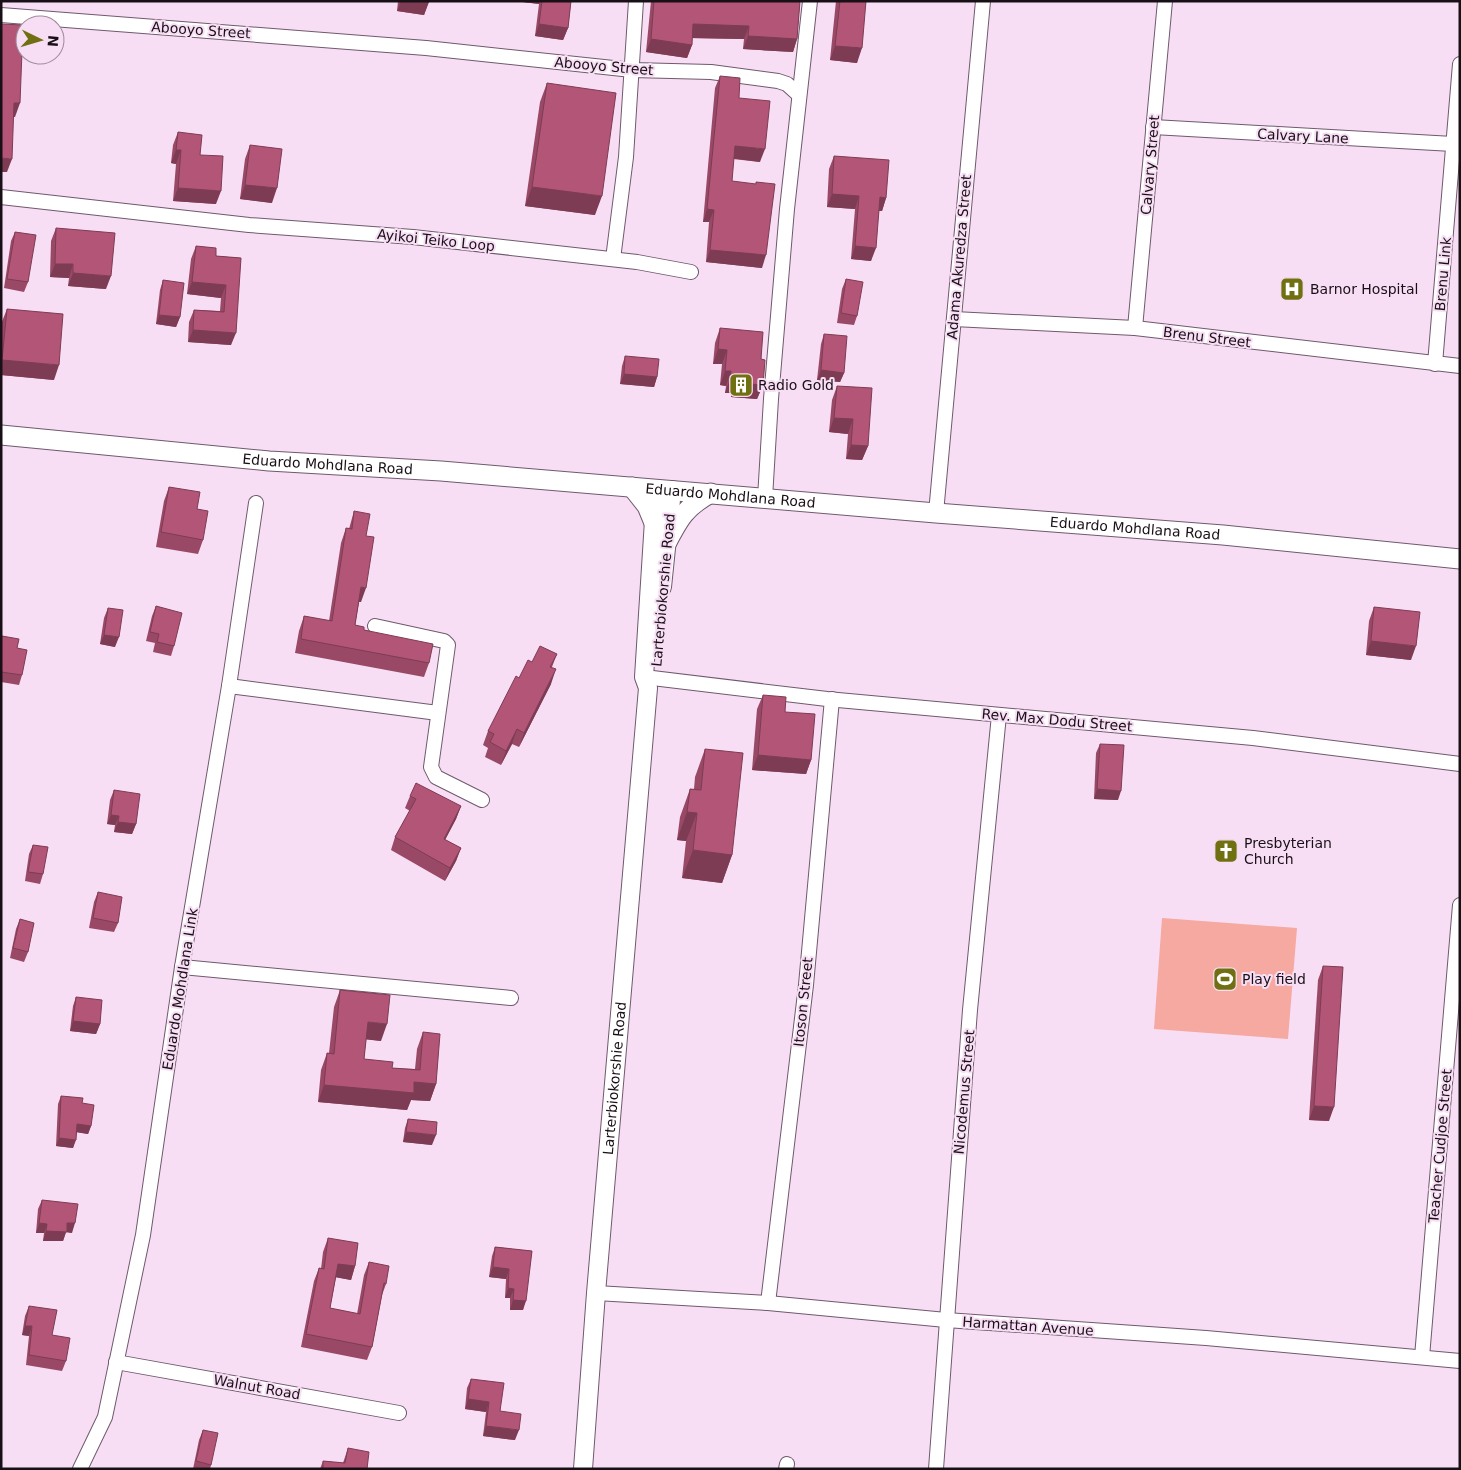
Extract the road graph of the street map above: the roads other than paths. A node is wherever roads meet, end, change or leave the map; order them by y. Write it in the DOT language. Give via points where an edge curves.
graph roads {
  1 [pos="636,1"];
  2 [pos="810,1"];
  3 [pos="982,1"];
  4 [pos="1165,1"];
  5 [pos="1,14"];
  6 [pos="1460,64"];
  7 [pos="632,70"];
  8 [pos="798,94"];
  9 [pos="1153,127"];
  10 [pos="1453,144"];
  11 [pos="1,197"];
  12 [pos="613,259"];
  13 [pos="691,272"];
  14 [pos="954,319"];
  15 [pos="1135,328"];
  16 [pos="1435,364"];
  17 [pos="1460,366"];
  18 [pos="1,435"];
  19 [pos="632,487"];
  20 [pos="664,489"];
  21 [pos="711,493"];
  22 [pos="766,498"];
  23 [pos="256,503"];
  24 [pos="936,513"];
  25 [pos="654,523"];
  26 [pos="666,544"];
  27 [pos="1460,559"];
  28 [pos="375,626"];
  29 [pos="649,681"];
  30 [pos="230,686"];
  31 [pos="832,699"];
  32 [pos="438,713"];
  33 [pos="999,715"];
  34 [pos="1460,764"];
  35 [pos="482,800"];
  36 [pos="1460,905"];
  37 [pos="182,967"];
  38 [pos="511,998"];
  39 [pos="596,1293"];
  40 [pos="768,1304"];
  41 [pos="946,1320"];
  42 [pos="1422,1357"];
  43 [pos="1460,1361"];
  44 [pos="116,1362"];
  45 [pos="399,1413"];
  46 [pos="80,1469"];
  47 [pos="583,1469"];
  48 [pos="936,1469"];
  1 -- 7 [label="street"];
  2 -- 8 [label="street"];
  3 -- 14 [label="street, Adama Akuredza Street"];
  4 -- 9 [label="street, Calvary Street"];
  5 -- 7 [label="street, Abooyo Street" via="426,48"];
  6 -- 10 [label="street, Brenu Link"];
  7 -- 8 [label="street, Abooyo Street" via="711,72 770,80 787,84"];
  7 -- 12 [label="street" via="626,157"];
  8 -- 22 [label="street" via="771,399"];
  9 -- 10 [label="street, Calvary Lane"];
  9 -- 15 [label="street, Calvary Street"];
  10 -- 16 [label="street, Brenu Link"];
  11 -- 12 [label="street, Ayikoi Teiko Loop" via="249,225 413,237"];
  12 -- 13 [label="street, Ayikoi Teiko Loop"];
  14 -- 15 [label="street, Brenu Street"];
  14 -- 24 [label="street, Adama Akuredza Street"];
  15 -- 16 [label="street, Brenu Street"];
  16 -- 17 [label="street, Brenu Street"];
  18 -- 19 [label="main road, Eduardo Mohdlana Road" via="269,460"];
  19 -- 20 [label="main road, Eduardo Mohdlana Road"];
  19 -- 25 [label="main road" via="647,506"];
  20 -- 21 [label="main road, Eduardo Mohdlana Road"];
  20 -- 25 [label="street, Larterbiokorshie Road"];
  20 -- 26 [label="street, Larterbiokorshie Road"];
  21 -- 22 [label="main road, Eduardo Mohdlana Road"];
  21 -- 26 [label="main road" via="684,512"];
  22 -- 24 [label="main road, Eduardo Mohdlana Road"];
  23 -- 30 [label="street, Eduardo Mohdlana Link"];
  24 -- 27 [label="main road, Eduardo Mohdlana Road" via="1223,535"];
  25 -- 29 [label="street, Larterbiokorshie Road"];
  26 -- 29 [label="street, Larterbiokorshie Road"];
  28 -- 32 [label="street" via="444,641 448,645"];
  29 -- 31 [label="street, Rev. Max Dodu Street"];
  29 -- 39 [label="street, Larterbiokorshie Road"];
  30 -- 32 [label="street"];
  30 -- 37 [label="street, Eduardo Mohdlana Link"];
  31 -- 33 [label="street, Rev. Max Dodu Street"];
  31 -- 40 [label="street, Itoson Street" via="806,985"];
  32 -- 35 [label="street" via="432,773"];
  33 -- 34 [label="street, Rev. Max Dodu Street" via="1254,738"];
  33 -- 41 [label="street, Nicodemus Street" via="970,1010"];
  36 -- 42 [label="street, Teacher Cudjoe Street"];
  37 -- 38 [label="street"];
  37 -- 44 [label="street, Eduardo Mohdlana Link" via="143,1235"];
  39 -- 40 [label="street, Harmattan Avenue"];
  39 -- 47 [label="street, Larterbiokorshie Road"];
  40 -- 41 [label="street, Harmattan Avenue"];
  41 -- 42 [label="street, Harmattan Avenue"];
  41 -- 48 [label="street, Nicodemus Street"];
  42 -- 43 [label="street, Harmattan Avenue"];
  44 -- 45 [label="street, Walnut Road"];
  44 -- 46 [label="street, Eduardo Mohdlana Link" via="105,1417"];
}
